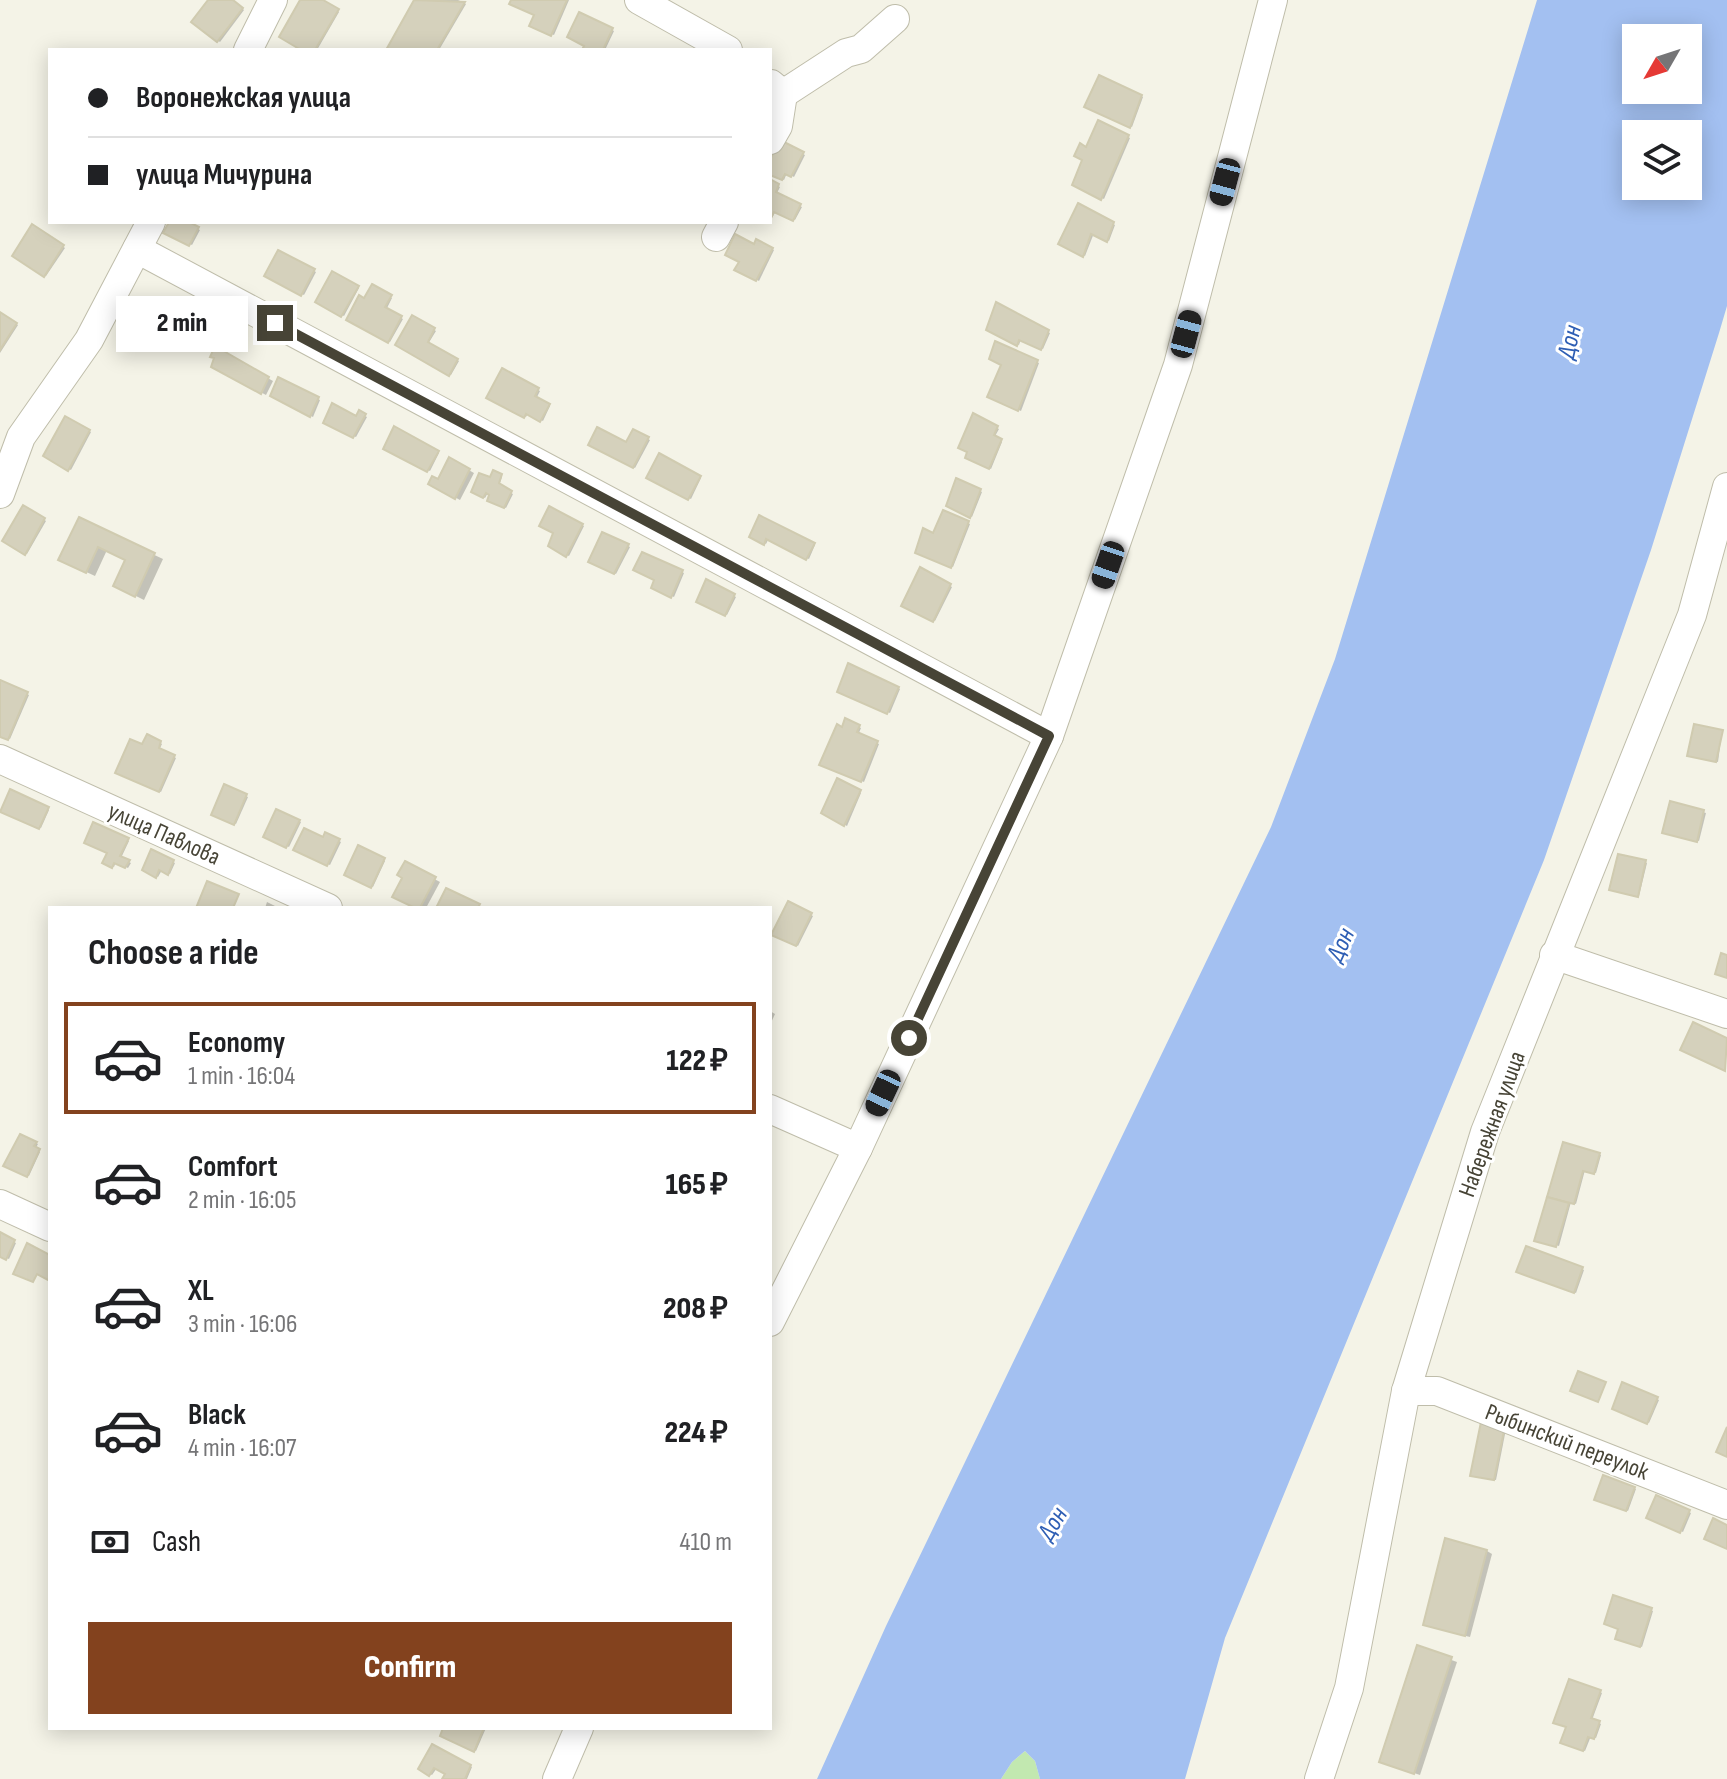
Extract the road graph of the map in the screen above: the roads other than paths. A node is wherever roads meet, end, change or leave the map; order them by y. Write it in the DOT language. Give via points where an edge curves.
graph roads {
  1 [pos="273,0"];
  2 [pos="639,0"];
  3 [pos="1273,0"];
  4 [pos="895,19"];
  5 [pos="249,48"];
  6 [pos="724,48"];
  7 [pos="776,88"];
  8 [pos="772,136"];
  9 [pos="150,224"];
  10 [pos="137,249"];
  11 [pos="1727,487"];
  12 [pos="0,494"];
  13 [pos="1721,528"];
  14 [pos="1049,736"];
  15 [pos="0,759"];
  16 [pos="324,906"];
  17 [pos="1554,955"];
  18 [pos="1727,1014"];
  19 [pos="772,1110"];
  20 [pos="858,1148"];
  21 [pos="0,1204"];
  22 [pos="48,1226"];
  23 [pos="772,1318"];
  24 [pos="1406,1391"];
  25 [pos="1727,1505"];
  26 [pos="578,1730"];
  27 [pos="557,1779"];
  28 [pos="1319,1779"];
  1 -- 5 [label="street"];
  2 -- 6 [label="street"];
  3 -- 14 [label="street" via="1178,365"];
  4 -- 7 [label="street" via="861,49"];
  7 -- 8 [label="street" via="778,126"];
  9 -- 10 [label="street"];
  10 -- 12 [label="street" via="89,340 21,437"];
  10 -- 14 [label="street"];
  11 -- 13 [label="street, Набережная улица"];
  13 -- 17 [label="street, Набережная улица" via="1692,615"];
  14 -- 20 [label="street"];
  15 -- 16 [label="street, улица Павлова"];
  17 -- 18 [label="street"];
  17 -- 24 [label="street, Набережная улица" via="1485,1132"];
  19 -- 20 [label="street"];
  20 -- 23 [label="street"];
  21 -- 22 [label="street"];
  24 -- 25 [label="street, Рыбинский переулок" via="1437,1391"];
  24 -- 28 [label="street, Набережная улица" via="1349,1688"];
  26 -- 27 [label="street"];
}
